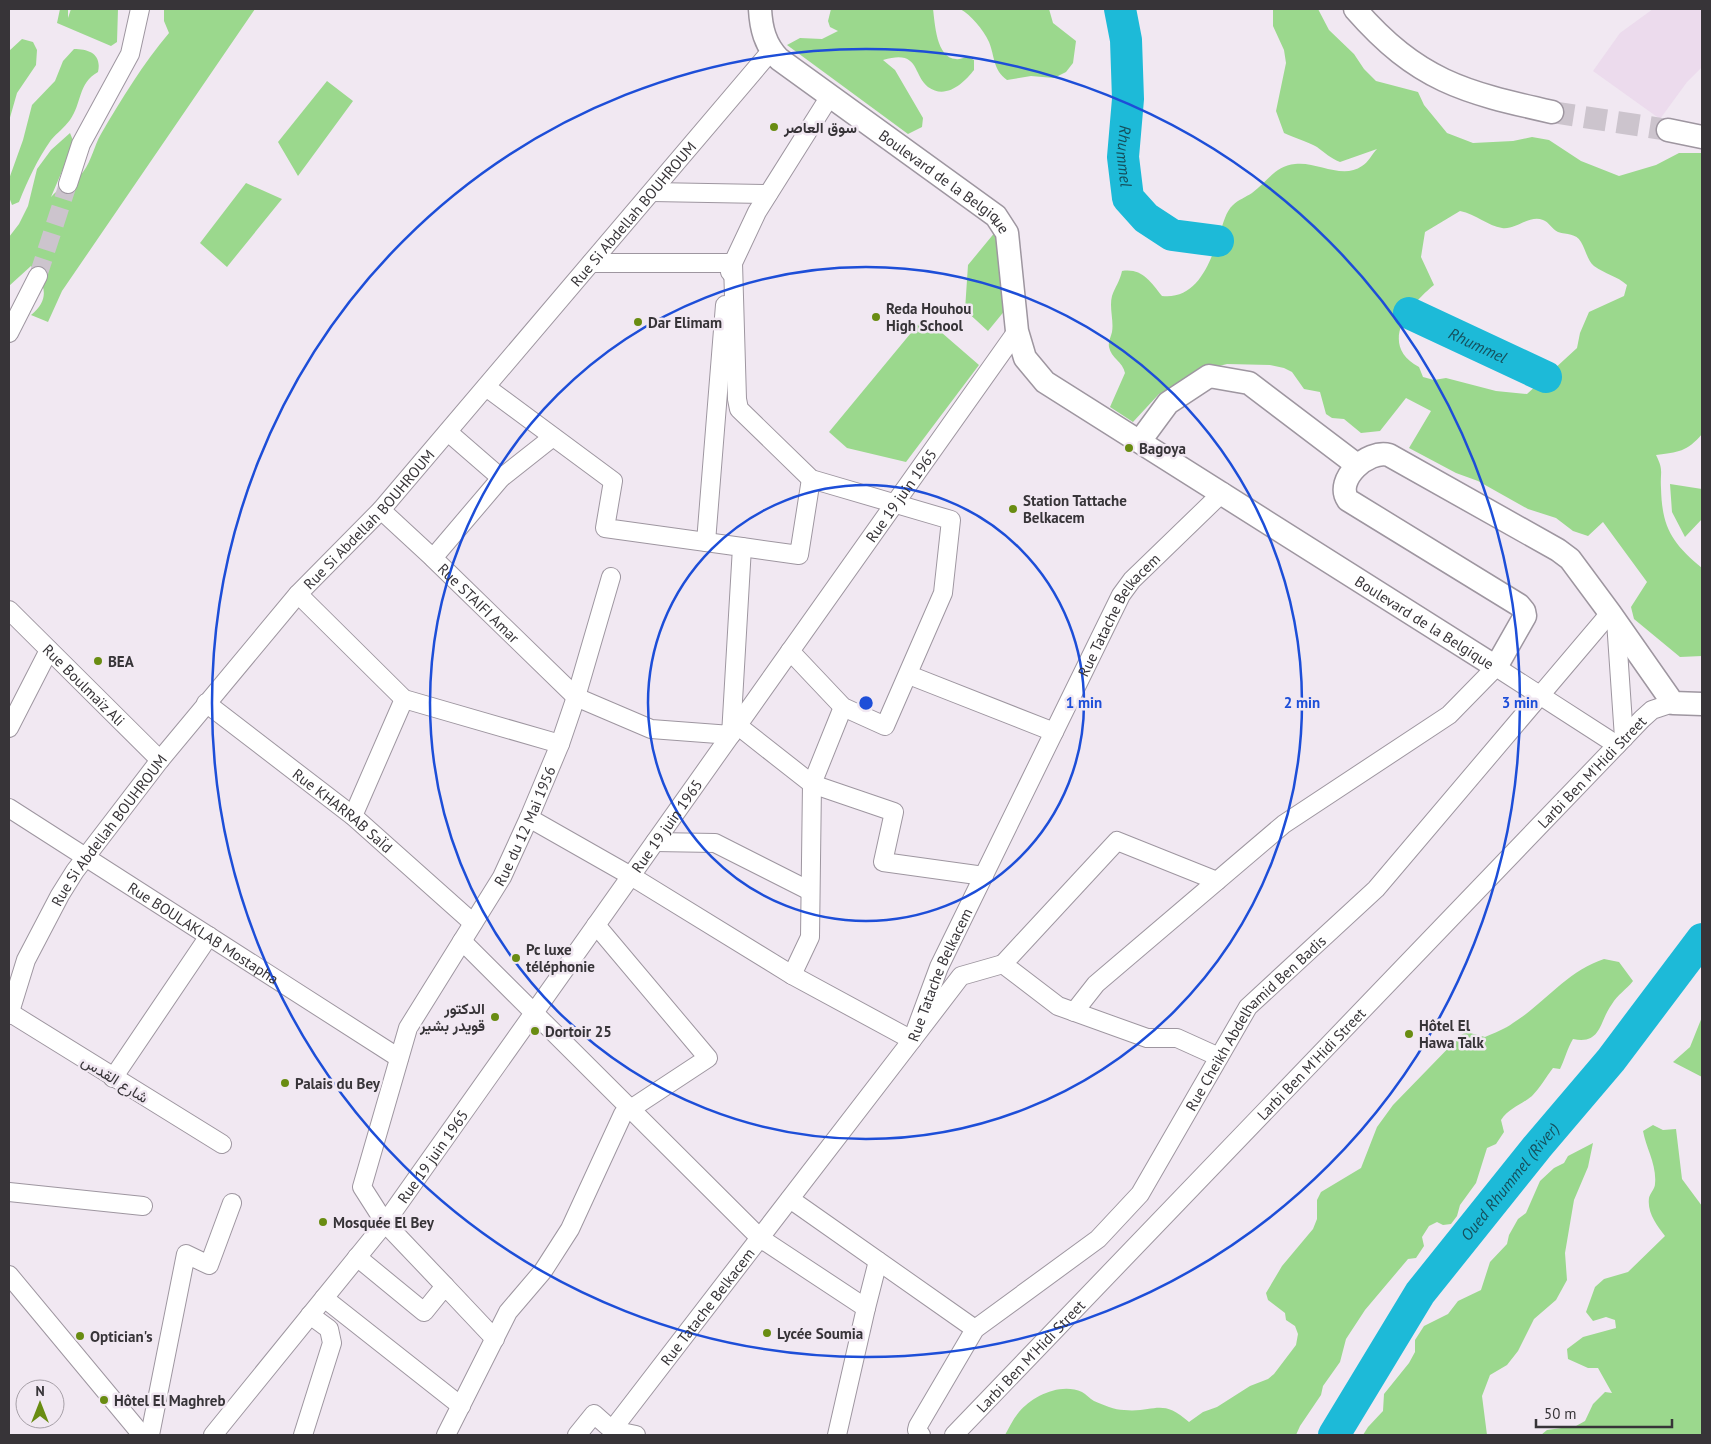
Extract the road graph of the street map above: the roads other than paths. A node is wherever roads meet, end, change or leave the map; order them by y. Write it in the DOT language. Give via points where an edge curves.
graph roads {
  1 [pos="140,9"];
  2 [pos="760,9"];
  3 [pos="1355,9"];
  4 [pos="771,51"];
  5 [pos="830,96"];
  6 [pos="1552,112"];
  7 [pos="1668,130"];
  8 [pos="1702,137"];
  9 [pos="68,184"];
  10 [pos="652,192"];
  11 [pos="768,194"];
  12 [pos="591,263"];
  13 [pos="733,263"];
  14 [pos="38,276"];
  15 [pos="1016,331"];
  16 [pos="9,333"];
  17 [pos="486,387"];
  18 [pos="448,432"];
  19 [pos="553,437"];
  20 [pos="1137,439"];
  21 [pos="1357,465"];
  22 [pos="501,478"];
  23 [pos="811,479"];
  24 [pos="1223,492"];
  25 [pos="894,504"];
  26 [pos="381,510"];
  27 [pos="706,542"];
  28 [pos="742,547"];
  29 [pos="433,558"];
  30 [pos="611,577"];
  31 [pos="298,594"];
  32 [pos="9,610"];
  33 [pos="1613,617"];
  34 [pos="49,650"];
  35 [pos="790,651"];
  36 [pos="1496,667"];
  37 [pos="909,675"];
  38 [pos="1541,696"];
  39 [pos="576,697"];
  40 [pos="404,698"];
  41 [pos="206,703"];
  42 [pos="1673,703"];
  43 [pos="1699,704"];
  44 [pos="843,707"];
  45 [pos="9,728"];
  46 [pos="734,730"];
  47 [pos="1054,732"];
  48 [pos="1620,742"];
  49 [pos="560,744"];
  50 [pos="160,760"];
  51 [pos="812,784"];
  52 [pos="9,808"];
  53 [pos="353,816"];
  54 [pos="529,818"];
  55 [pos="655,842"];
  56 [pos="86,857"];
  57 [pos="631,876"];
  58 [pos="984,876"];
  59 [pos="1217,881"];
  60 [pos="810,891"];
  61 [pos="473,922"];
  62 [pos="596,925"];
  63 [pos="209,936"];
  64 [pos="462,941"];
  65 [pos="1003,964"];
  66 [pos="792,974"];
  67 [pos="1074,1012"];
  68 [pos="9,1013"];
  69 [pos="534,1014"];
  70 [pos="912,1040"];
  71 [pos="1218,1057"];
  72 [pos="400,1058"];
  73 [pos="113,1078"];
  74 [pos="630,1109"];
  75 [pos="222,1144"];
  76 [pos="9,1192"];
  77 [pos="790,1199"];
  78 [pos="232,1202"];
  79 [pos="143,1206"];
  80 [pos="385,1223"];
  81 [pos="760,1238"];
  82 [pos="357,1257"];
  83 [pos="878,1261"];
  84 [pos="9,1275"];
  85 [pos="445,1286"];
  86 [pos="324,1298"];
  87 [pos="866,1308"];
  88 [pos="310,1315"];
  89 [pos="975,1329"];
  90 [pos="495,1338"];
  91 [pos="461,1406"];
  92 [pos="612,1433"];
  93 [pos="142,1435"];
  94 [pos="150,1435"];
  95 [pos="213,1435"];
  96 [pos="303,1435"];
  97 [pos="446,1435"];
  98 [pos="577,1435"];
  99 [pos="636,1435"];
  100 [pos="836,1435"];
  101 [pos="921,1435"];
  102 [pos="954,1435"];
  1 -- 9 [label="street" via="130,54 84,138"];
  2 -- 4 [label="main road" via="762,29"];
  3 -- 6 [label="main road" via="1394,48 1443,81 1482,96"];
  4 -- 5 [label="main road, Boulevard de la Belgique"];
  4 -- 10 [label="street, Rue Si Abdellah BOUHROUM"];
  5 -- 11 [label="street"];
  5 -- 15 [label="main road, Boulevard de la Belgique" via="1001,222 1006,233"];
  7 -- 8 [label="main road"];
  10 -- 11 [label="street"];
  10 -- 12 [label="street, Rue Si Abdellah BOUHROUM"];
  11 -- 13 [label="street"];
  12 -- 13 [label="street"];
  12 -- 17 [label="street, Rue Si Abdellah BOUHROUM"];
  13 -- 23 [label="street" via="739,409"];
  13 -- 27 [label="street" via="726,286"];
  14 -- 16 [label="street"];
  15 -- 20 [label="main road, Boulevard de la Belgique" via="1025,358 1045,382"];
  15 -- 25 [label="street, Rue 19 juin 1965"];
  17 -- 18 [label="street, Rue Si Abdellah BOUHROUM"];
  17 -- 19 [label="street"];
  18 -- 22 [label="street"];
  18 -- 26 [label="street, Rue Si Abdellah BOUHROUM"];
  19 -- 22 [label="street"];
  19 -- 27 [label="street" via="613,481 605,528"];
  20 -- 21 [label="main road" via="1168,403 1209,376 1249,383"];
  20 -- 24 [label="main road, Boulevard de la Belgique"];
  21 -- 33 [label="main road" via="1375,453 1389,455 1558,550 1570,560"];
  21 -- 36 [label="main road, Boulevard de la Belgique" via="1344,489 1348,500 1524,611 1521,624"];
  22 -- 29 [label="street"];
  23 -- 25 [label="street"];
  23 -- 28 [label="street" via="800,555"];
  24 -- 36 [label="main road, Boulevard de la Belgique"];
  24 -- 47 [label="street, Rue Tatache Belkacem" via="1132,580 1122,594"];
  25 -- 35 [label="street, Rue 19 juin 1965"];
  25 -- 37 [label="street" via="951,520 943,593"];
  26 -- 29 [label="street, Rue STAIFI Amar"];
  26 -- 31 [label="street, Rue Si Abdellah BOUHROUM"];
  27 -- 28 [label="street"];
  28 -- 46 [label="street"];
  29 -- 39 [label="street, Rue STAIFI Amar"];
  30 -- 39 [label="street, Rue du 12 Mai 1956"];
  31 -- 40 [label="street"];
  31 -- 41 [label="street, Rue Si Abdellah BOUHROUM"];
  32 -- 34 [label="street, Rue Boulmaïz Ali"];
  33 -- 38 [label="street, Rue Cheikh Abdelhamid Ben Badis"];
  33 -- 42 [label="main road"];
  33 -- 48 [label="street"];
  34 -- 45 [label="street"];
  34 -- 50 [label="street, Rue Boulmaïz Ali"];
  35 -- 44 [label="street"];
  35 -- 46 [label="street, Rue 19 juin 1965"];
  36 -- 38 [label="street"];
  36 -- 59 [label="street" via="1449,716 1284,824"];
  37 -- 44 [label="street" via="885,726"];
  37 -- 47 [label="street"];
  38 -- 48 [label="street"];
  38 -- 71 [label="street, Rue Cheikh Abdelhamid Ben Badis" via="1376,889 1248,1007"];
  39 -- 46 [label="street" via="650,729"];
  39 -- 49 [label="street, Rue du 12 Mai 1956"];
  40 -- 49 [label="street"];
  40 -- 53 [label="street"];
  41 -- 50 [label="street, Rue Si Abdellah BOUHROUM"];
  41 -- 53 [label="street, Rue KHARRAB SaÏd"];
  42 -- 43 [label="main road"];
  42 -- 48 [label="street, Larbi Ben M'Hidi Street" via="1652,710"];
  44 -- 51 [label="street"];
  46 -- 51 [label="street"];
  46 -- 55 [label="street, Rue 19 juin 1965"];
  47 -- 58 [label="street, Rue Tatache Belkacem"];
  48 -- 102 [label="street, Larbi Ben M'Hidi Street"];
  49 -- 54 [label="street, Rue du 12 Mai 1956"];
  50 -- 56 [label="street, Rue Si Abdellah BOUHROUM"];
  51 -- 58 [label="street" via="894,812 883,862"];
  51 -- 60 [label="street"];
  52 -- 56 [label="street, Rue BOULAKLAB Mostapha"];
  53 -- 61 [label="street, Rue KHARRAB SaÏd"];
  54 -- 57 [label="street"];
  54 -- 61 [label="street, Rue du 12 Mai 1956" via="502,877"];
  55 -- 57 [label="street, Rue 19 juin 1965"];
  55 -- 60 [label="street" via="715,843"];
  56 -- 63 [label="street, Rue BOULAKLAB Mostapha"];
  56 -- 68 [label="street, Rue Si Abdellah BOUHROUM" via="60,895 31,951"];
  57 -- 62 [label="street, Rue 19 juin 1965"];
  57 -- 66 [label="street"];
  58 -- 70 [label="street, Rue Tatache Belkacem" via="939,967"];
  59 -- 65 [label="street" via="1117,841"];
  59 -- 67 [label="street" via="1096,984"];
  60 -- 66 [label="street" via="810,937"];
  61 -- 64 [label="street, Rue du 12 Mai 1956"];
  62 -- 69 [label="street, Rue 19 juin 1965"];
  62 -- 74 [label="street" via="708,1058"];
  63 -- 72 [label="street, Rue BOULAKLAB Mostapha"];
  63 -- 73 [label="street"];
  64 -- 69 [label="street"];
  64 -- 72 [label="street, Rue du 12 Mai 1956" via="412,1020"];
  65 -- 67 [label="street" via="1058,1006"];
  65 -- 70 [label="street" via="961,976"];
  66 -- 70 [label="street"];
  67 -- 71 [label="street" via="1147,1038 1177,1038"];
  68 -- 73 [label="street, شارع القدس"];
  69 -- 74 [label="street"];
  69 -- 80 [label="street, Rue 19 juin 1965"];
  70 -- 77 [label="street, Rue Tatache Belkacem"];
  71 -- 89 [label="street, Rue Cheikh Abdelhamid Ben Badis" via="1140,1194 1098,1239"];
  72 -- 80 [label="street, Rue du 12 Mai 1956" via="362,1187"];
  73 -- 75 [label="street, شارع القدس"];
  74 -- 81 [label="street"];
  74 -- 90 [label="street" via="623,1114 570,1228 544,1270 508,1312"];
  76 -- 79 [label="street"];
  77 -- 81 [label="street, Rue Tatache Belkacem"];
  77 -- 83 [label="street"];
  78 -- 94 [label="street" via="209,1265 186,1254"];
  80 -- 82 [label="street, Rue 19 juin 1965"];
  80 -- 85 [label="street, Rue du 12 Mai 1956"];
  81 -- 87 [label="street"];
  81 -- 92 [label="street, Rue Tatache Belkacem"];
  82 -- 85 [label="street" via="424,1312"];
  82 -- 86 [label="street, Rue 19 juin 1965"];
  83 -- 87 [label="street"];
  83 -- 89 [label="street"];
  84 -- 93 [label="street"];
  85 -- 90 [label="street, Rue du 12 Mai 1956"];
  86 -- 88 [label="street, Rue 19 juin 1965"];
  86 -- 91 [label="street"];
  87 -- 100 [label="street"];
  88 -- 95 [label="street, Rue 19 juin 1965"];
  88 -- 96 [label="street" via="329,1330 332,1343"];
  89 -- 101 [label="street, Rue Cheikh Abdelhamid Ben Badis" via="918,1426 916,1430"];
  90 -- 91 [label="street"];
  91 -- 97 [label="street"];
  92 -- 98 [label="street" via="594,1414"];
  92 -- 99 [label="street"];
}
